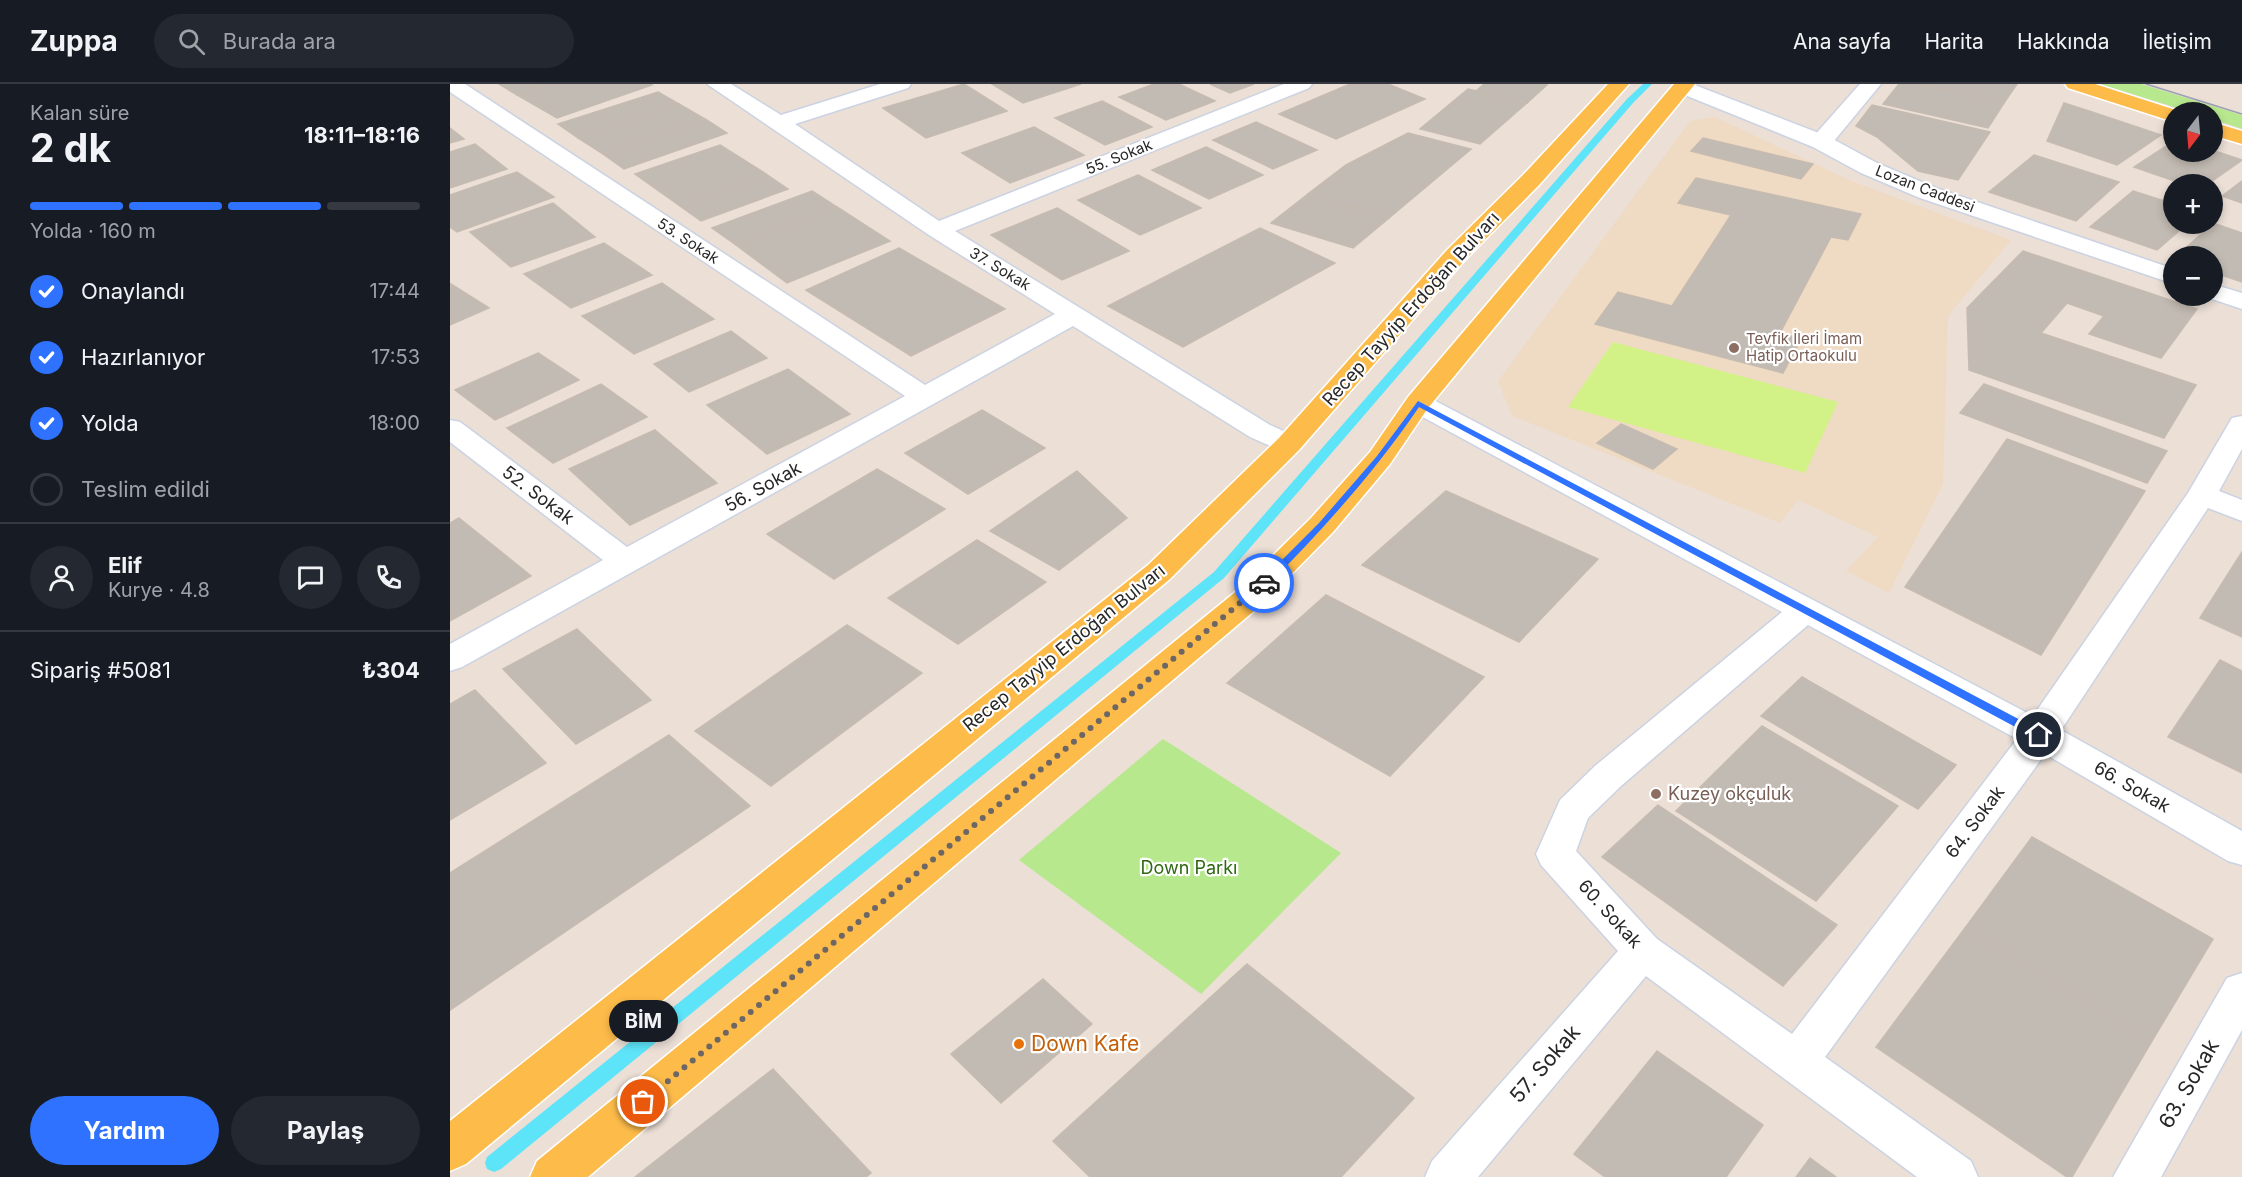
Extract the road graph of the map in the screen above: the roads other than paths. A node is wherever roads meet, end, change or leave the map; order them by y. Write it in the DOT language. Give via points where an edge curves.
graph roads {
  1 [pos="451,84"];
  2 [pos="717,84"];
  3 [pos="901,84"];
  4 [pos="1302,84"];
  5 [pos="1619,84"];
  6 [pos="1871,84"];
  7 [pos="2075,84"];
  8 [pos="1680,85"];
  9 [pos="2163,112"];
  10 [pos="779,122"];
  11 [pos="2223,132"];
  12 [pos="2242,138"];
  13 [pos="1821,142"];
  14 [pos="937,230"];
  15 [pos="2163,273"];
  16 [pos="2223,295"];
  17 [pos="2242,301"];
  18 [pos="1075,314"];
  19 [pos="925,397"];
  20 [pos="1418,403"];
  21 [pos="2242,424"];
  22 [pos="450,428"];
  23 [pos="1289,444"];
  24 [pos="2202,495"];
  25 [pos="2242,511"];
  26 [pos="626,562"];
  27 [pos="1805,610"];
  28 [pos="450,659"];
  29 [pos="2039,735"];
  30 [pos="2242,850"];
  31 [pos="1643,951"];
  32 [pos="2242,992"];
  33 [pos="1796,1062"];
  34 [pos="450,1149"];
  35 [pos="554,1177"];
  36 [pos="1448,1177"];
  37 [pos="1955,1177"];
  38 [pos="2136,1177"];
  1 -- 19 [label="street, 53. Sokak"];
  2 -- 10 [label="street, 37. Sokak"];
  3 -- 10 [label="street"];
  4 -- 14 [label="street, 55. Sokak"];
  5 -- 23 [label="main road, Recep Tayyip Erdoğan Bulvarı" via="1456,255"];
  6 -- 13 [label="street"];
  7 -- 9 [label="main road"];
  8 -- 13 [label="street, Lozan Caddesi"];
  8 -- 20 [label="main road"];
  10 -- 14 [label="street, 37. Sokak"];
  11 -- 12 [label="main road"];
  13 -- 15 [label="street, Lozan Caddesi" via="1928,193"];
  14 -- 18 [label="street, 37. Sokak"];
  16 -- 17 [label="street"];
  18 -- 19 [label="street, 56. Sokak"];
  18 -- 23 [label="street, 37. Sokak" via="1260,431"];
  19 -- 26 [label="street, 56. Sokak"];
  20 -- 27 [label="street, 66. Sokak"];
  20 -- 35 [label="main road" via="1380,458 1330,517 1250,597"];
  21 -- 24 [label="street, 64. Sokak"];
  22 -- 26 [label="street, 52. Sokak"];
  23 -- 34 [label="main road, Recep Tayyip Erdoğan Bulvarı" via="1159,572"];
  24 -- 25 [label="street"];
  24 -- 29 [label="street, 64. Sokak"];
  26 -- 28 [label="street, 56. Sokak"];
  27 -- 29 [label="street, 66. Sokak"];
  27 -- 31 [label="street, 60. Sokak" via="1573,810 1555,854"];
  29 -- 30 [label="street, 66. Sokak"];
  29 -- 33 [label="street, 64. Sokak"];
  31 -- 33 [label="street, 60. Sokak"];
  31 -- 36 [label="street, 57. Sokak"];
  32 -- 38 [label="street, 63. Sokak"];
  33 -- 37 [label="street, 60. Sokak"];
}
